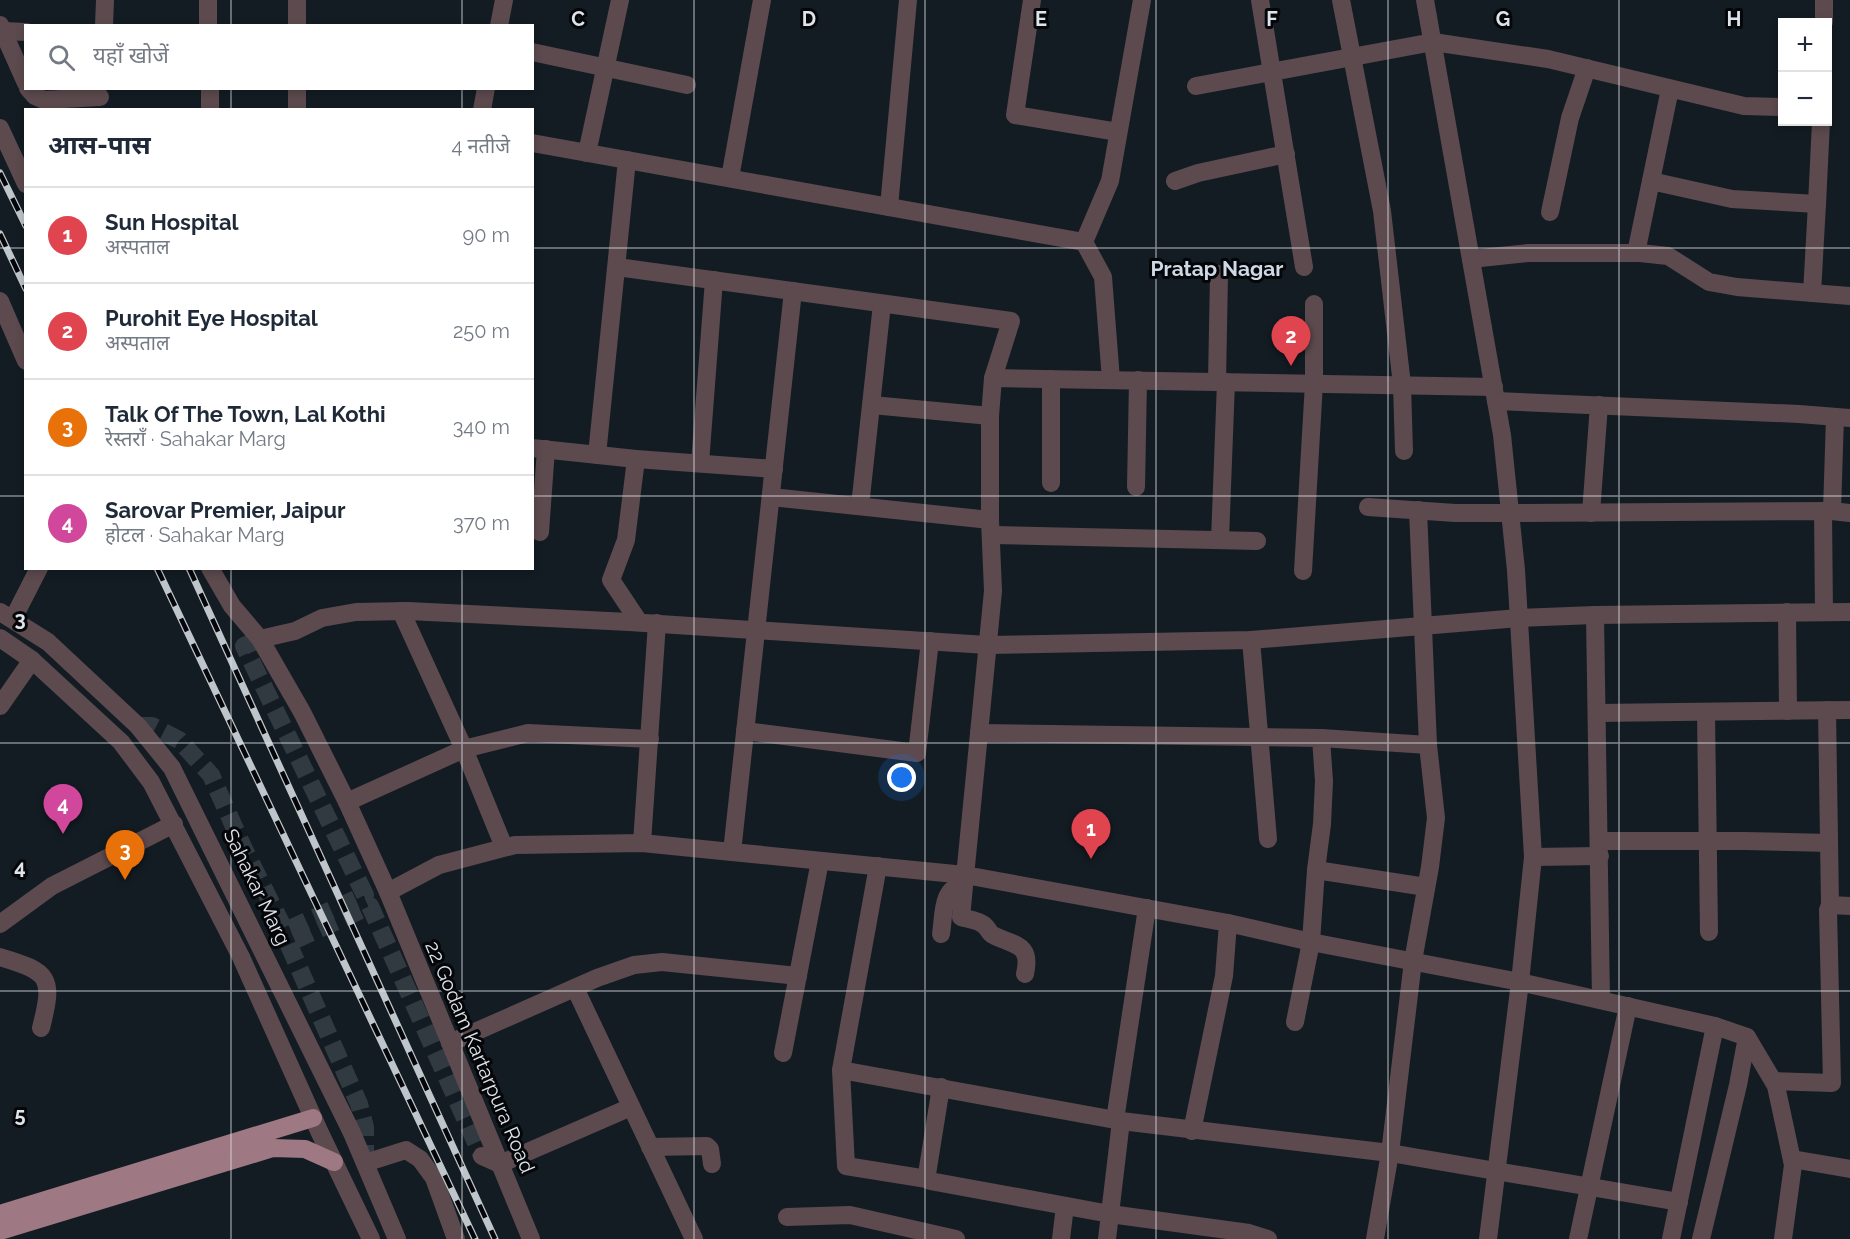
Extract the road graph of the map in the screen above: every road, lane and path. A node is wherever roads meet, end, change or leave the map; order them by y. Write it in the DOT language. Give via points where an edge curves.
graph roads {
  1 [pos="105,0"];
  2 [pos="208,0"];
  3 [pos="297,0"];
  4 [pos="504,0"];
  5 [pos="620,0"];
  6 [pos="762,0"];
  7 [pos="908,0"];
  8 [pos="1032,0"];
  9 [pos="1142,0"];
  10 [pos="1260,0"];
  11 [pos="1341,0"];
  12 [pos="1425,0"];
  13 [pos="1824,0"];
  14 [pos="1824,18"];
  15 [pos="104,24"];
  16 [pos="208,24"];
  17 [pos="297,24"];
  18 [pos="499,24"];
  19 [pos="1,28"];
  20 [pos="24,32"];
  21 [pos="1433,42"];
  22 [pos="534,52"];
  23 [pos="1352,58"];
  24 [pos="605,67"];
  25 [pos="1587,68"];
  26 [pos="1271,72"];
  27 [pos="24,79"];
  28 [pos="687,85"];
  29 [pos="1196,86"];
  30 [pos="1670,89"];
  31 [pos="30,90"];
  32 [pos="210,90"];
  33 [pos="297,90"];
  34 [pos="486,90"];
  35 [pos="100,98"];
  36 [pos="1778,107"];
  37 [pos="210,108"];
  38 [pos="297,108"];
  39 [pos="482,108"];
  40 [pos="1821,126"];
  41 [pos="0,128"];
  42 [pos="1118,132"];
  43 [pos="534,143"];
  44 [pos="587,153"];
  45 [pos="1286,154"];
  46 [pos="627,160"];
  47 [pos="730,178"];
  48 [pos="24,180"];
  49 [pos="1176,181"];
  50 [pos="1651,181"];
  51 [pos="1817,204"];
  52 [pos="889,207"];
  53 [pos="1550,212"];
  54 [pos="1084,242"];
  55 [pos="1635,253"];
  56 [pos="1471,260"];
  57 [pos="617,267"];
  58 [pos="1304,267"];
  59 [pos="1220,274"];
  60 [pos="714,280"];
  61 [pos="793,291"];
  62 [pos="1812,293"];
  63 [pos="1850,296"];
  64 [pos="0,301"];
  65 [pos="882,304"];
  66 [pos="1314,304"];
  67 [pos="24,356"];
  68 [pos="993,378"];
  69 [pos="1052,379"];
  70 [pos="1111,380"];
  71 [pos="1138,380"];
  72 [pos="1222,382"];
  73 [pos="1314,383"];
  74 [pos="1402,385"];
  75 [pos="1495,394"];
  76 [pos="872,405"];
  77 [pos="1599,405"];
  78 [pos="990,416"];
  79 [pos="1843,417"];
  80 [pos="539,449"];
  81 [pos="1404,452"];
  82 [pos="597,455"];
  83 [pos="636,459"];
  84 [pos="700,464"];
  85 [pos="774,470"];
  86 [pos="1051,483"];
  87 [pos="1136,487"];
  88 [pos="771,497"];
  89 [pos="860,506"];
  90 [pos="1368,507"];
  91 [pos="1418,510"];
  92 [pos="1835,512"];
  93 [pos="1510,513"];
  94 [pos="1591,513"];
  95 [pos="990,527"];
  96 [pos="540,532"];
  97 [pos="1220,540"];
  98 [pos="1257,541"];
  99 [pos="38,570"];
  100 [pos="211,570"];
  101 [pos="1303,571"];
  102 [pos="401,611"];
  103 [pos="1787,612"];
  104 [pos="1824,612"];
  105 [pos="1850,612"];
  106 [pos="1595,615"];
  107 [pos="7,616"];
  108 [pos="1519,618"];
  109 [pos="648,623"];
  110 [pos="1424,626"];
  111 [pos="756,629"];
  112 [pos="0,638"];
  113 [pos="260,639"];
  114 [pos="1251,640"];
  115 [pos="930,641"];
  116 [pos="987,645"];
  117 [pos="32,660"];
  118 [pos="0,706"];
  119 [pos="1827,710"];
  120 [pos="1850,710"];
  121 [pos="1788,711"];
  122 [pos="1706,712"];
  123 [pos="1597,713"];
  124 [pos="745,730"];
  125 [pos="979,733"];
  126 [pos="1321,738"];
  127 [pos="650,739"];
  128 [pos="1261,739"];
  129 [pos="1428,745"];
  130 [pos="464,749"];
  131 [pos="347,802"];
  132 [pos="174,824"];
  133 [pos="1268,840"];
  134 [pos="1708,841"];
  135 [pos="642,843"];
  136 [pos="1829,843"];
  137 [pos="504,847"];
  138 [pos="1599,848"];
  139 [pos="732,852"];
  140 [pos="1533,857"];
  141 [pos="820,861"];
  142 [pos="878,866"];
  143 [pos="1316,870"];
  144 [pos="964,880"];
  145 [pos="1426,887"];
  146 [pos="388,892"];
  147 [pos="1830,905"];
  148 [pos="1850,906"];
  149 [pos="1147,908"];
  150 [pos="1228,923"];
  151 [pos="0,924"];
  152 [pos="1709,932"];
  153 [pos="941,934"];
  154 [pos="1311,942"];
  155 [pos="0,957"];
  156 [pos="1413,961"];
  157 [pos="1025,974"];
  158 [pos="798,976"];
  159 [pos="1520,982"];
  160 [pos="575,988"];
  161 [pos="1601,1000"];
  162 [pos="1628,1006"];
  163 [pos="1296,1022"];
  164 [pos="1715,1026"];
  165 [pos="41,1028"];
  166 [pos="1747,1037"];
  167 [pos="450,1043"];
  168 [pos="783,1053"];
  169 [pos="841,1070"];
  170 [pos="1774,1081"];
  171 [pos="1841,1083"];
  172 [pos="941,1087"];
  173 [pos="631,1107"];
  174 [pos="313,1118"];
  175 [pos="1118,1120"];
  176 [pos="1192,1131"];
  177 [pos="650,1147"];
  178 [pos="1390,1153"];
  179 [pos="482,1156"];
  180 [pos="1792,1159"];
  181 [pos="334,1162"];
  182 [pos="365,1163"];
  183 [pos="500,1164"];
  184 [pos="712,1164"];
  185 [pos="1850,1168"];
  186 [pos="1497,1172"];
  187 [pos="927,1179"];
  188 [pos="1589,1187"];
  189 [pos="1679,1202"];
  190 [pos="1065,1206"];
  191 [pos="1110,1214"];
  192 [pos="787,1217"];
  193 [pos="5,1228"];
  194 [pos="371,1239"];
  195 [pos="397,1239"];
  196 [pos="456,1239"];
  197 [pos="531,1239"];
  198 [pos="694,1239"];
  199 [pos="956,1239"];
  200 [pos="1061,1239"];
  201 [pos="1107,1239"];
  202 [pos="1269,1239"];
  203 [pos="1375,1239"];
  204 [pos="1488,1239"];
  205 [pos="1578,1239"];
  206 [pos="1671,1239"];
  207 [pos="1701,1239"];
  208 [pos="1783,1239"];
  1 -- 15 [label="street"];
  2 -- 16 [label="street"];
  3 -- 17 [label="street"];
  4 -- 18 [label="street"];
  5 -- 24 [label="street"];
  6 -- 47 [label="street"];
  7 -- 52 [label="street"];
  8 -- 42 [label="street" via="1015,115"];
  9 -- 42 [label="street"];
  10 -- 26 [label="street"];
  11 -- 23 [label="street"];
  12 -- 21 [label="street"];
  13 -- 14 [label="street"];
  19 -- 20 [label="street"];
  19 -- 27 [label="street"];
  21 -- 23 [label="street"];
  21 -- 25 [label="street"];
  21 -- 56 [label="street"];
  22 -- 24 [label="street"];
  23 -- 26 [label="street"];
  23 -- 74 [label="street" via="1382,211"];
  24 -- 28 [label="street"];
  24 -- 44 [label="street"];
  25 -- 30 [label="street"];
  25 -- 53 [label="street" via="1570,118"];
  26 -- 29 [label="street"];
  26 -- 45 [label="street"];
  30 -- 36 [label="street" via="1744,106"];
  30 -- 50 [label="street"];
  31 -- 35 [label="street" via="44,100"];
  32 -- 37 [label="street"];
  33 -- 38 [label="street"];
  34 -- 39 [label="street"];
  40 -- 51 [label="street"];
  41 -- 48 [label="street"];
  42 -- 54 [label="street" via="1110,181"];
  43 -- 44 [label="street"];
  44 -- 46 [label="street"];
  45 -- 49 [label="street"];
  45 -- 58 [label="street"];
  46 -- 47 [label="street"];
  46 -- 57 [label="street"];
  47 -- 52 [label="street"];
  50 -- 51 [label="street" via="1732,199"];
  50 -- 55 [label="street"];
  51 -- 62 [label="street"];
  52 -- 54 [label="street"];
  54 -- 70 [label="street" via="1103,276"];
  55 -- 56 [label="street" via="1528,253"];
  55 -- 62 [label="street" via="1668,256 1709,282"];
  56 -- 75 [label="street"];
  57 -- 60 [label="street"];
  57 -- 82 [label="street"];
  59 -- 72 [label="street"];
  60 -- 61 [label="street"];
  60 -- 84 [label="street"];
  61 -- 65 [label="street"];
  61 -- 85 [label="street"];
  62 -- 63 [label="street"];
  64 -- 67 [label="street"];
  65 -- 68 [label="street" via="1011,321"];
  65 -- 76 [label="street"];
  66 -- 73 [label="street"];
  68 -- 69 [label="street"];
  68 -- 78 [label="street"];
  69 -- 70 [label="street"];
  69 -- 86 [label="street"];
  70 -- 71 [label="street"];
  71 -- 72 [label="street"];
  71 -- 87 [label="street"];
  72 -- 73 [label="street"];
  72 -- 97 [label="street"];
  73 -- 74 [label="street"];
  73 -- 101 [label="street"];
  74 -- 75 [label="street"];
  74 -- 81 [label="street"];
  75 -- 77 [label="street"];
  75 -- 93 [label="street"];
  76 -- 78 [label="street"];
  76 -- 89 [label="street"];
  77 -- 79 [label="street"];
  77 -- 94 [label="street"];
  78 -- 95 [label="street"];
  79 -- 92 [label="street"];
  80 -- 82 [label="street"];
  80 -- 96 [label="street"];
  82 -- 83 [label="street"];
  83 -- 84 [label="street"];
  83 -- 109 [label="street" via="626,540 610,580"];
  84 -- 85 [label="street"];
  85 -- 88 [label="street"];
  88 -- 89 [label="street"];
  88 -- 111 [label="street"];
  89 -- 95 [label="street"];
  90 -- 91 [label="street"];
  91 -- 93 [label="street"];
  91 -- 110 [label="street"];
  92 -- 94 [label="street"];
  92 -- 104 [label="street"];
  93 -- 94 [label="street"];
  93 -- 108 [label="street"];
  95 -- 97 [label="street"];
  95 -- 116 [label="street" via="993,591"];
  97 -- 98 [label="street"];
  99 -- 107 [label="street"];
  100 -- 113 [label="street, 22 Godam Kartarpura Road" via="232,606"];
  102 -- 109 [label="street"];
  102 -- 113 [label="street" via="322,618 296,631"];
  102 -- 130 [label="street"];
  103 -- 104 [label="street"];
  103 -- 106 [label="street"];
  103 -- 121 [label="street"];
  104 -- 105 [label="street"];
  106 -- 108 [label="street"];
  106 -- 123 [label="street"];
  107 -- 182 [label="street, Sahakar Marg" via="48,642 138,726 172,768"];
  108 -- 110 [label="street"];
  108 -- 140 [label="street"];
  109 -- 111 [label="street"];
  109 -- 127 [label="street"];
  110 -- 114 [label="street"];
  110 -- 129 [label="street"];
  111 -- 115 [label="street"];
  111 -- 124 [label="street"];
  112 -- 117 [label="street"];
  113 -- 131 [label="street, 22 Godam Kartarpura Road"];
  114 -- 116 [label="street"];
  114 -- 128 [label="street"];
  115 -- 116 [label="street"];
  115 -- 124 [label="street" via="917,753"];
  116 -- 125 [label="street"];
  117 -- 118 [label="street"];
  117 -- 132 [label="street" via="121,742 151,782"];
  119 -- 120 [label="street"];
  119 -- 121 [label="street"];
  119 -- 136 [label="street"];
  121 -- 122 [label="street"];
  122 -- 123 [label="street"];
  122 -- 134 [label="street"];
  123 -- 138 [label="street"];
  124 -- 139 [label="street"];
  125 -- 128 [label="street"];
  125 -- 144 [label="street"];
  126 -- 128 [label="street"];
  126 -- 129 [label="street"];
  126 -- 143 [label="street" via="1324,781"];
  127 -- 130 [label="street" via="528,733"];
  127 -- 135 [label="street"];
  128 -- 133 [label="street"];
  129 -- 145 [label="street" via="1436,818"];
  130 -- 131 [label="street"];
  130 -- 137 [label="street"];
  131 -- 146 [label="street, 22 Godam Kartarpura Road"];
  132 -- 151 [label="street" via="52,886"];
  132 -- 174 [label="street" via="242,957"];
  134 -- 136 [label="street"];
  134 -- 138 [label="street"];
  134 -- 152 [label="street"];
  135 -- 137 [label="street"];
  135 -- 139 [label="street"];
  136 -- 147 [label="street"];
  137 -- 146 [label="street" via="440,865"];
  138 -- 140 [label="street"];
  138 -- 161 [label="street"];
  139 -- 141 [label="street"];
  140 -- 159 [label="street"];
  141 -- 142 [label="street"];
  141 -- 158 [label="street"];
  142 -- 144 [label="street"];
  142 -- 169 [label="street"];
  143 -- 145 [label="street"];
  143 -- 154 [label="street"];
  144 -- 149 [label="street"];
  144 -- 153 [label="street" via="948,893"];
  144 -- 157 [label="street" via="961,917 984,925 993,936 1022,948 1026,955"];
  145 -- 156 [label="street"];
  146 -- 167 [label="street, 22 Godam Kartarpura Road"];
  147 -- 148 [label="street"];
  147 -- 171 [label="street"];
  149 -- 150 [label="street"];
  149 -- 175 [label="street"];
  150 -- 154 [label="street"];
  150 -- 176 [label="street" via="1224,976"];
  154 -- 156 [label="street"];
  154 -- 163 [label="street"];
  155 -- 165 [label="street" via="32,968 43,977 48,998"];
  156 -- 159 [label="street"];
  156 -- 178 [label="street"];
  158 -- 160 [label="street" via="662,962 634,966"];
  158 -- 168 [label="street"];
  159 -- 161 [label="street"];
  159 -- 186 [label="street"];
  160 -- 167 [label="street"];
  160 -- 173 [label="street"];
  161 -- 162 [label="street"];
  162 -- 164 [label="street"];
  162 -- 188 [label="street"];
  164 -- 166 [label="street"];
  164 -- 189 [label="street"];
  166 -- 170 [label="street"];
  166 -- 207 [label="street"];
  167 -- 183 [label="street, 22 Godam Kartarpura Road"];
  169 -- 172 [label="street"];
  169 -- 187 [label="street" via="846,1166"];
  170 -- 171 [label="street"];
  170 -- 180 [label="street"];
  172 -- 175 [label="street"];
  172 -- 187 [label="street"];
  173 -- 177 [label="street"];
  173 -- 183 [label="street"];
  174 -- 181 [label="street"];
  174 -- 193 [label="main road"];
  175 -- 176 [label="street"];
  175 -- 191 [label="street"];
  176 -- 178 [label="street"];
  177 -- 184 [label="street" via="707,1146"];
  177 -- 198 [label="street"];
  178 -- 186 [label="street"];
  178 -- 203 [label="street"];
  179 -- 183 [label="street"];
  180 -- 185 [label="street"];
  180 -- 208 [label="street"];
  181 -- 193 [label="main road" via="305,1149 273,1148"];
  181 -- 194 [label="street"];
  182 -- 195 [label="street, Sahakar Marg"];
  182 -- 196 [label="street" via="405,1150 420,1159 434,1178"];
  183 -- 197 [label="street, 22 Godam Kartarpura Road"];
  186 -- 188 [label="street"];
  186 -- 204 [label="street"];
  187 -- 190 [label="street"];
  188 -- 189 [label="street"];
  188 -- 205 [label="street"];
  189 -- 206 [label="street"];
  190 -- 191 [label="street"];
  190 -- 200 [label="street"];
  191 -- 201 [label="street"];
  191 -- 202 [label="street"];
  192 -- 199 [label="street" via="850,1215"];
}
